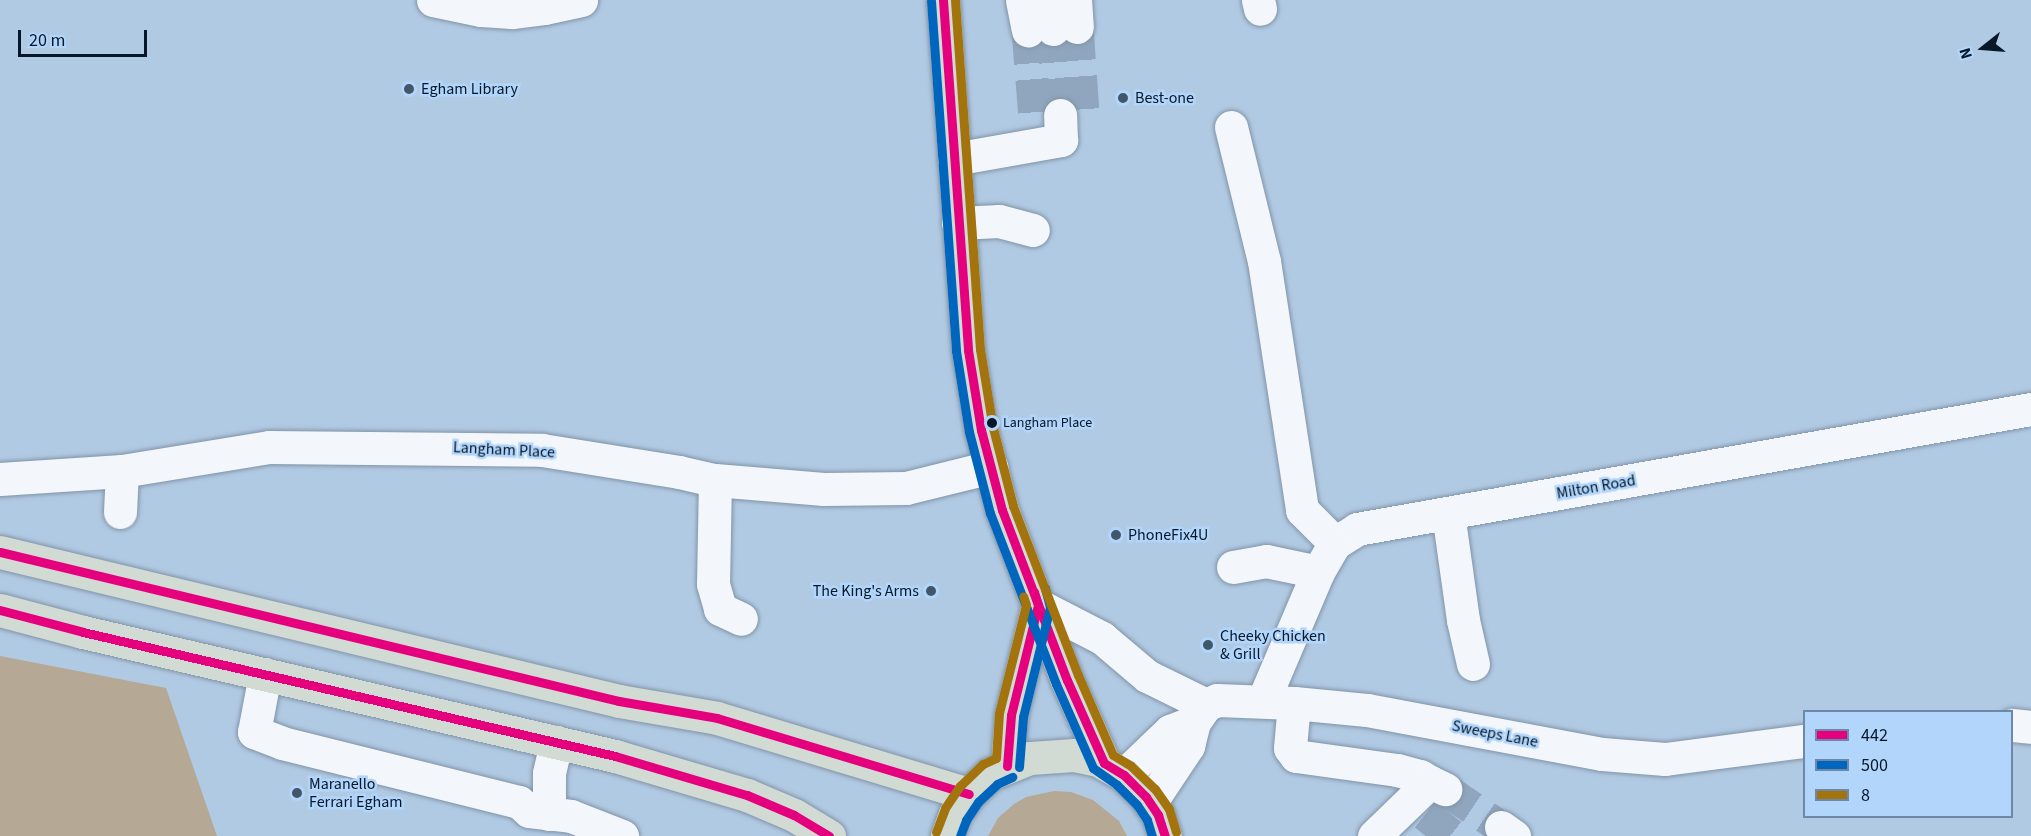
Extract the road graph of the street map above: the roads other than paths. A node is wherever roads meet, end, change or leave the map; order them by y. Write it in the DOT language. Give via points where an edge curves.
graph roads {
  1 [pos="433,0"];
  2 [pos="581,0"];
  3 [pos="945,0"];
  4 [pos="1055,126"];
  5 [pos="1231,127"];
  6 [pos="954,159"];
  7 [pos="958,223"];
  8 [pos="1033,230"];
  9 [pos="2031,409"];
  10 [pos="991,467"];
  11 [pos="122,471"];
  12 [pos="0,479"];
  13 [pos="715,480"];
  14 [pos="120,512"];
  15 [pos="1448,513"];
  16 [pos="1335,543"];
  17 [pos="0,552"];
  18 [pos="1233,567"];
  19 [pos="1318,572"];
  20 [pos="1038,605"];
  21 [pos="0,610"];
  22 [pos="741,619"];
  23 [pos="1473,664"];
  24 [pos="265,674"];
  25 [pos="1278,702"];
  26 [pos="1200,713"];
  27 [pos="2013,726"];
  28 [pos="2031,727"];
  29 [pos="1803,741"];
  30 [pos="556,742"];
  31 [pos="1007,766"];
  32 [pos="1114,769"];
  33 [pos="969,794"];
  34 [pos="1150,803"];
  35 [pos="549,814"];
  36 [pos="1385,833"];
  37 [pos="622,836"];
  38 [pos="829,836"];
  39 [pos="948,836"];
  40 [pos="1165,836"];
  1 -- 2 [label="street" via="512,12"];
  3 -- 6 [label="main road"];
  4 -- 6 [label="street"];
  5 -- 16 [label="street" via="1264,261 1302,510"];
  6 -- 7 [label="main road"];
  7 -- 8 [label="street" via="999,221"];
  7 -- 10 [label="main road" via="973,388"];
  9 -- 15 [label="street, Milton Road"];
  10 -- 13 [label="street, Langham Place" via="906,488 786,488"];
  10 -- 20 [label="main road" via="1002,510"];
  11 -- 12 [label="street, Langham Place"];
  11 -- 13 [label="street, Langham Place" via="269,447 428,447 542,450"];
  11 -- 14 [label="street"];
  13 -- 22 [label="street" via="713,584 720,609"];
  15 -- 16 [label="street, Milton Road" via="1357,529"];
  15 -- 23 [label="street"];
  16 -- 19 [label="street"];
  17 -- 33 [label="main road" via="619,701 717,718"];
  18 -- 19 [label="street" via="1266,561"];
  19 -- 25 [label="street"];
  20 -- 26 [label="street" via="1102,638"];
  20 -- 31 [label="main road" via="1011,715"];
  20 -- 32 [label="main road"];
  21 -- 24 [label="main road"];
  24 -- 30 [label="main road"];
  24 -- 35 [label="street" via="254,732 282,743 519,802 529,810"];
  25 -- 26 [label="street, Sweeps Lane" via="1217,700"];
  25 -- 29 [label="street, Sweeps Lane" via="1367,710 1602,754 1654,758"];
  25 -- 36 [label="street" via="1290,748 1296,756 1420,776 1427,797"];
  26 -- 32 [label="street, Sweeps Lane"];
  26 -- 34 [label="street" via="1188,746"];
  27 -- 28 [label="street"];
  30 -- 35 [label="street" via="549,773"];
  30 -- 38 [label="main road" via="747,795 794,815"];
  31 -- 32 [label="main road" via="1048,755 1074,755"];
  31 -- 33 [label="main road" via="990,774"];
  32 -- 34 [label="main road"];
  33 -- 39 [label="main road" via="955,814"];
  34 -- 40 [label="main road"];
  35 -- 37 [label="street" via="571,816"];
}
